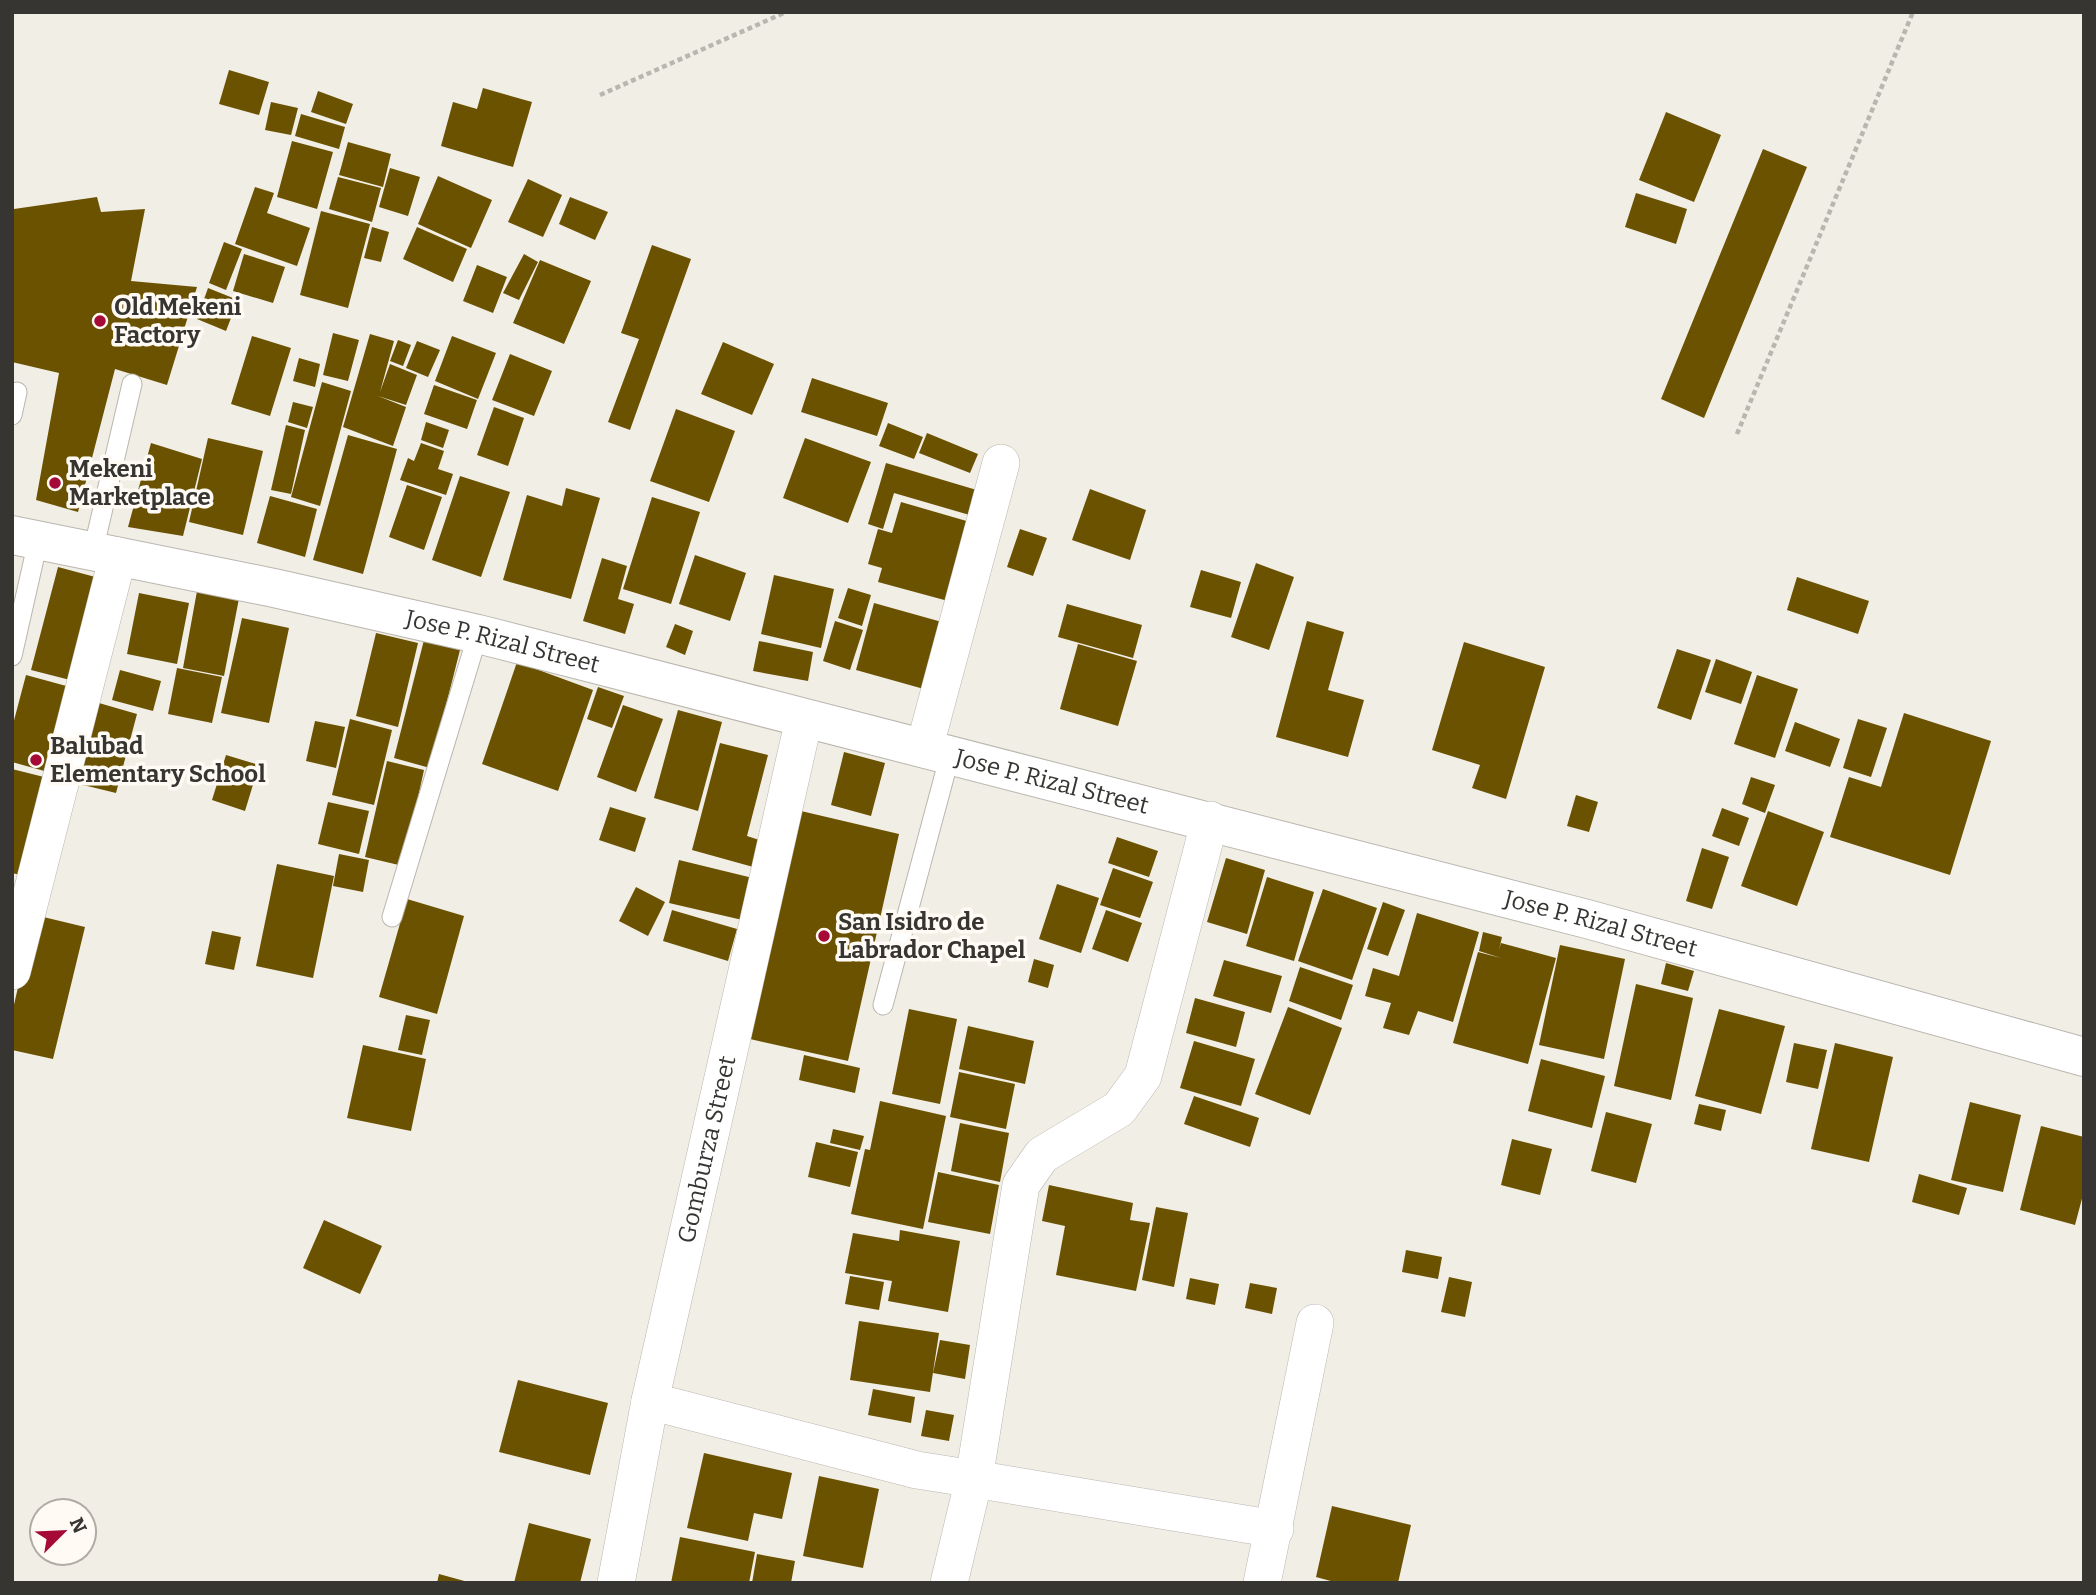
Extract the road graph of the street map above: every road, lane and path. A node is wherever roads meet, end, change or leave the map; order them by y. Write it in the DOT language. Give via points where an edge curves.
graph roads {
  1 [pos="786,12"];
  2 [pos="1913,12"];
  3 [pos="600,95"];
  4 [pos="132,384"];
  5 [pos="16,392"];
  6 [pos="12,415"];
  7 [pos="1737,434"];
  8 [pos="1001,463"];
  9 [pos="25,538"];
  10 [pos="106,554"];
  11 [pos="478,634"];
  12 [pos="12,656"];
  13 [pos="804,719"];
  14 [pos="937,752"];
  15 [pos="1210,820"];
  16 [pos="392,917"];
  17 [pos="12,971"];
  18 [pos="883,1005"];
  19 [pos="2084,1057"];
  20 [pos="1315,1323"];
  21 [pos="650,1401"];
  22 [pos="974,1479"];
  23 [pos="1275,1529"];
  24 [pos="616,1583"];
  25 [pos="949,1583"];
  26 [pos="1262,1583"];
  1 -- 3 [label="path"];
  2 -- 7 [label="path"];
  4 -- 10 [label="lane"];
  5 -- 6 [label="lane"];
  8 -- 14 [label="street"];
  9 -- 10 [label="street, Jose P. Rizal Street"];
  9 -- 12 [label="lane"];
  10 -- 11 [label="street, Jose P. Rizal Street"];
  10 -- 17 [label="street"];
  11 -- 13 [label="street, Jose P. Rizal Street"];
  11 -- 16 [label="lane"];
  13 -- 14 [label="street, Jose P. Rizal Street"];
  13 -- 21 [label="street, Gomburza Street"];
  14 -- 15 [label="street, Jose P. Rizal Street"];
  14 -- 18 [label="lane"];
  15 -- 19 [label="street, Jose P. Rizal Street"];
  15 -- 22 [label="street" via="1143,1076 1119,1109 1042,1155 1021,1185"];
  20 -- 23 [label="street"];
  21 -- 22 [label="street" via="917,1470"];
  21 -- 24 [label="street, Gomburza Street"];
  22 -- 23 [label="street"];
  22 -- 25 [label="street"];
  23 -- 26 [label="street"];
}
